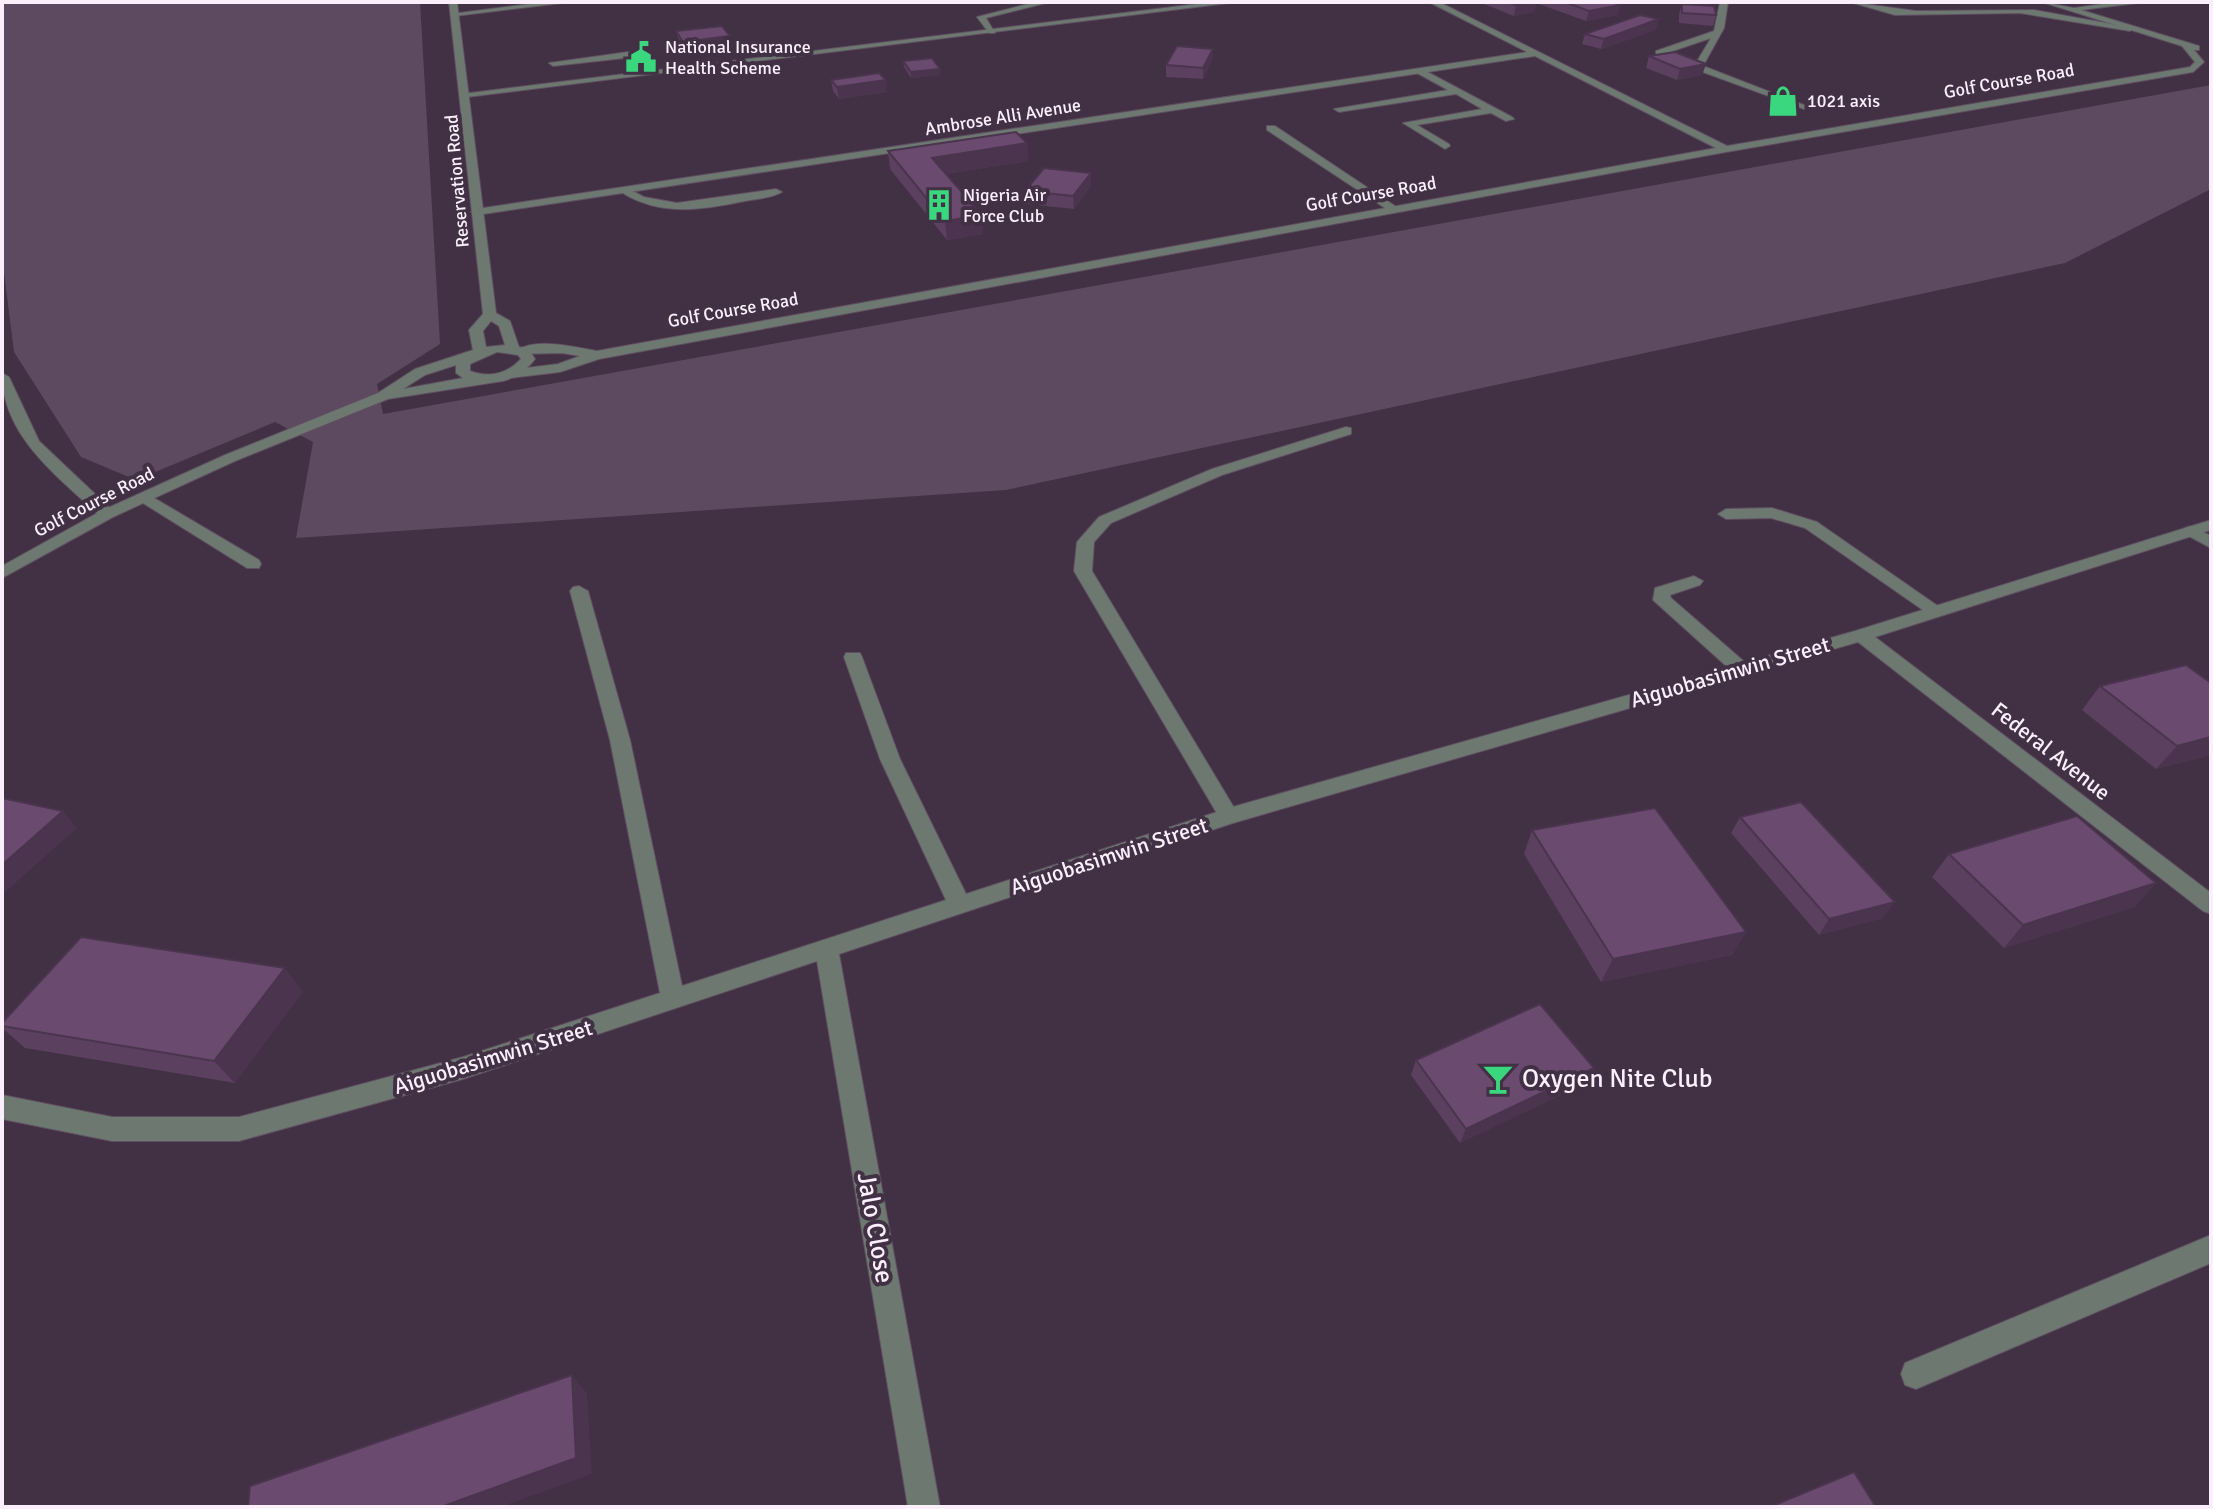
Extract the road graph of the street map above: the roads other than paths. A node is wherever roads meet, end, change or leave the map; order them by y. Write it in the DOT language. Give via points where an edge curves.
graph roads {
  1 [pos="567,2"];
  2 [pos="1046,2"];
  3 [pos="1233,2"];
  4 [pos="1433,2"];
  5 [pos="1724,2"];
  6 [pos="1854,2"];
  7 [pos="2046,2"];
  8 [pos="2142,2"];
  9 [pos="454,8"];
  10 [pos="2069,8"];
  11 [pos="2130,28"];
  12 [pos="992,31"];
  13 [pos="1717,33"];
  14 [pos="2185,45"];
  15 [pos="2211,53"];
  16 [pos="1534,54"];
  17 [pos="2206,62"];
  18 [pos="553,63"];
  19 [pos="1698,67"];
  20 [pos="1420,71"];
  21 [pos="634,74"];
  22 [pos="1457,91"];
  23 [pos="467,94"];
  24 [pos="1801,107"];
  25 [pos="1339,109"];
  26 [pos="1492,110"];
  27 [pos="1509,119"];
  28 [pos="1271,128"];
  29 [pos="1445,146"];
  30 [pos="1726,149"];
  31 [pos="625,190"];
  32 [pos="776,192"];
  33 [pos="1395,210"];
  34 [pos="477,212"];
  35 [pos="490,315"];
  36 [pos="518,349"];
  37 [pos="475,354"];
  38 [pos="597,355"];
  39 [pos="510,374"];
  40 [pos="2,377"];
  41 [pos="478,379"];
  42 [pos="383,396"];
  43 [pos="1346,431"];
  44 [pos="144,497"];
  45 [pos="107,514"];
  46 [pos="1726,514"];
  47 [pos="2201,528"];
  48 [pos="2211,543"];
  49 [pos="253,564"];
  50 [pos="2,573"];
  51 [pos="1694,581"];
  52 [pos="579,591"];
  53 [pos="1936,611"];
  54 [pos="1861,635"];
  55 [pos="853,657"];
  56 [pos="1741,669"];
  57 [pos="1229,816"];
  58 [pos="960,905"];
  59 [pos="2211,905"];
  60 [pos="827,950"];
  61 [pos="673,1000"];
  62 [pos="2,1107"];
  63 [pos="2211,1249"];
  64 [pos="1916,1374"];
  65 [pos="924,1507"];
  1 -- 9 [label="street"];
  2 -- 12 [label="street" via="981,17"];
  3 -- 12 [label="street"];
  4 -- 16 [label="street"];
  5 -- 13 [label="street"];
  6 -- 11 [label="street" via="1878,12 2018,11"];
  7 -- 10 [label="street"];
  8 -- 10 [label="street"];
  9 -- 23 [label="street, Reservation Road"];
  10 -- 11 [label="street"];
  11 -- 14 [label="street"];
  12 -- 21 [label="street"];
  13 -- 19 [label="street"];
  13 -- 19 [label="street" via="1659,53"];
  14 -- 15 [label="street"];
  14 -- 17 [label="street, Golf Course Road"];
  16 -- 20 [label="street, Ambrose Alli Avenue"];
  16 -- 30 [label="street"];
  17 -- 30 [label="street, Golf Course Road" via="2193,69"];
  18 -- 21 [label="street" via="628,55"];
  19 -- 24 [label="street"];
  20 -- 22 [label="street"];
  20 -- 31 [label="street, Ambrose Alli Avenue"];
  21 -- 23 [label="street"];
  22 -- 25 [label="street"];
  22 -- 26 [label="street"];
  23 -- 34 [label="street, Reservation Road"];
  26 -- 27 [label="street"];
  26 -- 29 [label="street" via="1408,123"];
  28 -- 33 [label="street"];
  30 -- 33 [label="street, Golf Course Road"];
  31 -- 32 [label="street" via="637,200 662,207"];
  31 -- 34 [label="street, Ambrose Alli Avenue"];
  33 -- 38 [label="street, Golf Course Road"];
  34 -- 35 [label="street, Reservation Road"];
  35 -- 36 [label="street" via="505,324"];
  35 -- 37 [label="street, Reservation Road" via="476,330"];
  36 -- 37 [label="street, Golf Course Road"];
  36 -- 38 [label="street, Golf Course Road"];
  36 -- 39 [label="street" via="528,359"];
  37 -- 41 [label="street" via="463,362 463,373"];
  37 -- 42 [label="street" via="420,372"];
  38 -- 39 [label="street" via="560,368"];
  39 -- 41 [label="street"];
  40 -- 45 [label="street" via="32,443"];
  41 -- 42 [label="street"];
  42 -- 44 [label="street, Golf Course Road"];
  43 -- 57 [label="street" via="1217,472 1105,520 1090,533 1081,552 1083,571"];
  44 -- 45 [label="street, Golf Course Road"];
  44 -- 49 [label="street"];
  45 -- 50 [label="street, Golf Course Road"];
  46 -- 53 [label="street" via="1772,513 1811,525"];
  47 -- 48 [label="street"];
  47 -- 53 [label="street, Aiguobasimwin Street"];
  51 -- 56 [label="street" via="1661,592 1662,600"];
  52 -- 61 [label="street" via="620,740"];
  53 -- 54 [label="street, Aiguobasimwin Street"];
  54 -- 56 [label="street, Aiguobasimwin Street"];
  54 -- 59 [label="street, Federal Avenue"];
  55 -- 58 [label="street" via="890,759"];
  56 -- 57 [label="street, Aiguobasimwin Street"];
  57 -- 58 [label="street, Aiguobasimwin Street"];
  58 -- 60 [label="street, Aiguobasimwin Street"];
  60 -- 61 [label="street, Aiguobasimwin Street"];
  60 -- 65 [label="street, Jalo Close"];
  61 -- 62 [label="street, Aiguobasimwin Street" via="463,1068 239,1129 112,1129"];
  63 -- 64 [label="street"];
}
